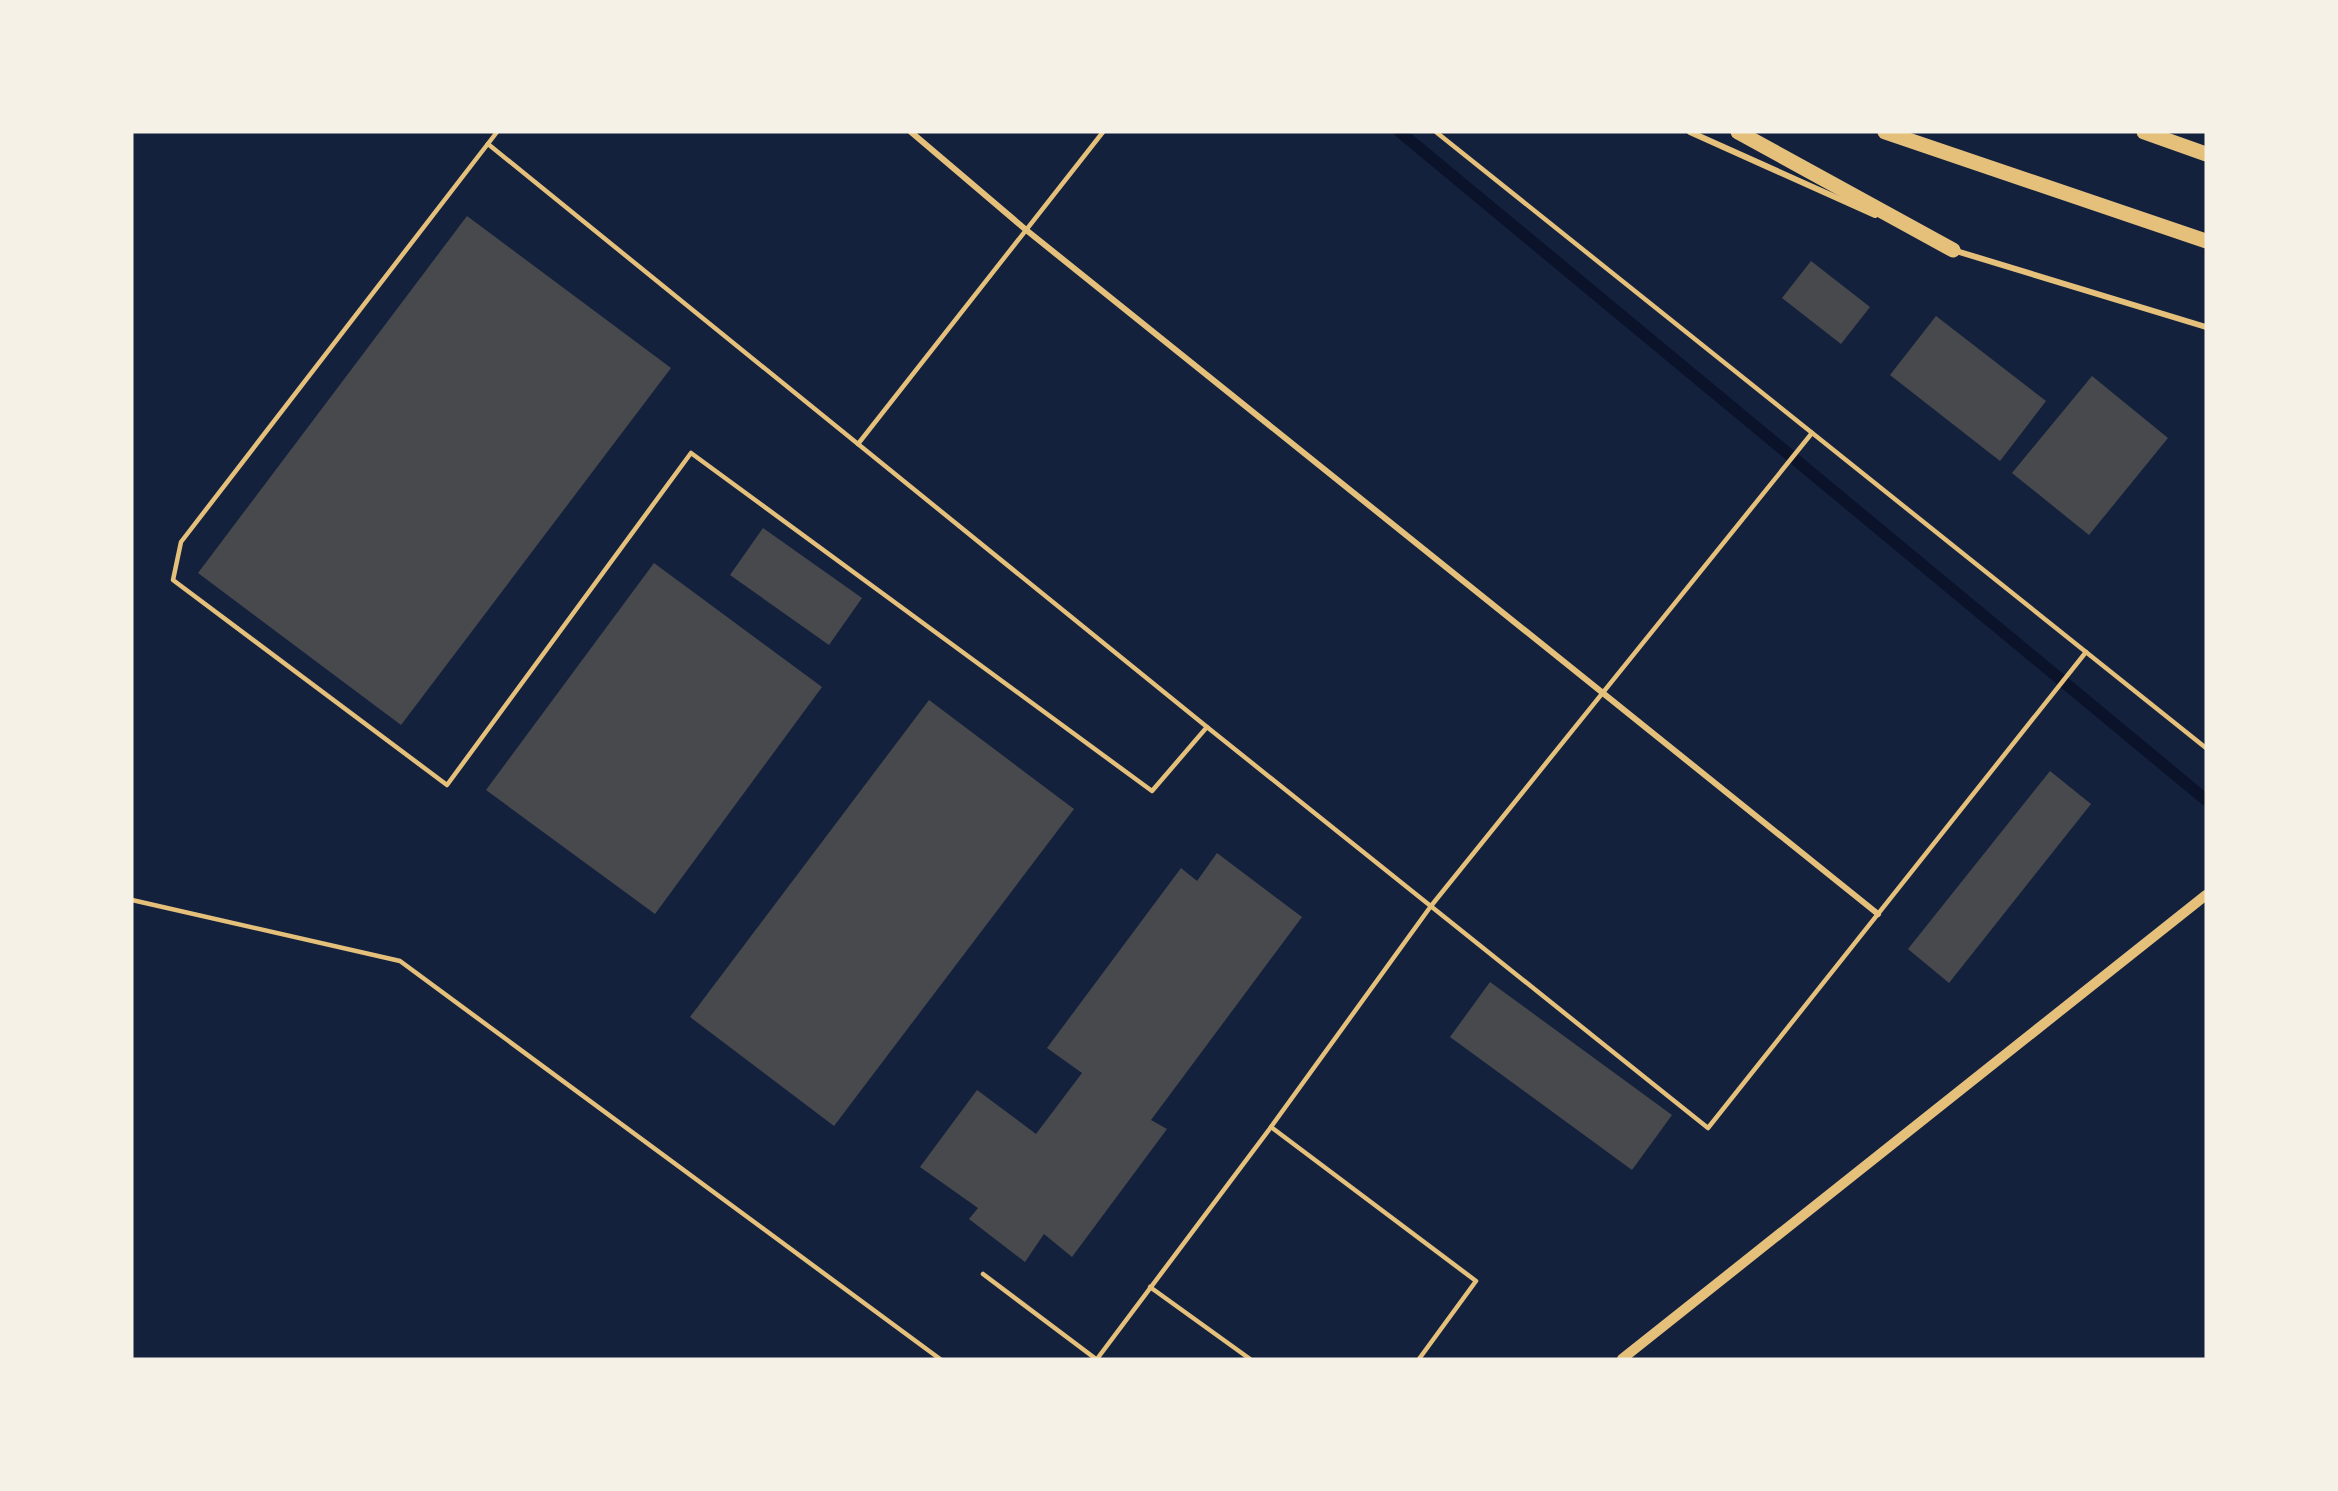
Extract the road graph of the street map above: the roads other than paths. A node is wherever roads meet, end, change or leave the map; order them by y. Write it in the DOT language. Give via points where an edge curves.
graph roads {
  1 [pos="497,132"];
  2 [pos="911,132"];
  3 [pos="1103,132"];
  4 [pos="1436,132"];
  5 [pos="1690,132"];
  6 [pos="1738,132"];
  7 [pos="1885,132"];
  8 [pos="2144,132"];
  9 [pos="488,144"];
  10 [pos="2206,154"];
  11 [pos="1025,229"];
  12 [pos="2206,241"];
  13 [pos="1953,250"];
  14 [pos="2206,327"];
  15 [pos="1812,433"];
  16 [pos="858,444"];
  17 [pos="2086,652"];
  18 [pos="1603,693"];
  19 [pos="1207,727"];
  20 [pos="2206,748"];
  21 [pos="2206,895"];
  22 [pos="132,900"];
  23 [pos="1431,906"];
  24 [pos="1878,914"];
  25 [pos="1271,1127"];
  26 [pos="983,1274"];
  27 [pos="1150,1287"];
  28 [pos="1421,1358"];
  29 [pos="940,1359"];
  30 [pos="1096,1359"];
  31 [pos="1250,1359"];
  32 [pos="1622,1359"];
  1 -- 9 [label="lane"];
  2 -- 11 [label="street"];
  3 -- 11 [label="lane"];
  4 -- 15 [label="lane"];
  5 -- 13 [label="street"];
  6 -- 13 [label="main road"];
  7 -- 12 [label="main road"];
  8 -- 10 [label="main road"];
  9 -- 16 [label="lane"];
  9 -- 19 [label="lane" via="181,542 173,580 447,785 691,453 1152,791"];
  11 -- 16 [label="lane"];
  11 -- 18 [label="street"];
  13 -- 14 [label="street"];
  15 -- 17 [label="lane"];
  15 -- 18 [label="lane"];
  16 -- 19 [label="lane"];
  17 -- 20 [label="lane"];
  17 -- 24 [label="lane"];
  18 -- 23 [label="lane"];
  18 -- 24 [label="street"];
  19 -- 23 [label="lane"];
  21 -- 32 [label="street"];
  22 -- 29 [label="lane" via="400,962"];
  23 -- 24 [label="lane" via="1708,1128"];
  23 -- 25 [label="lane"];
  25 -- 27 [label="lane"];
  25 -- 28 [label="lane" via="1476,1281"];
  26 -- 30 [label="lane"];
  27 -- 30 [label="lane"];
  27 -- 31 [label="lane"];
}
